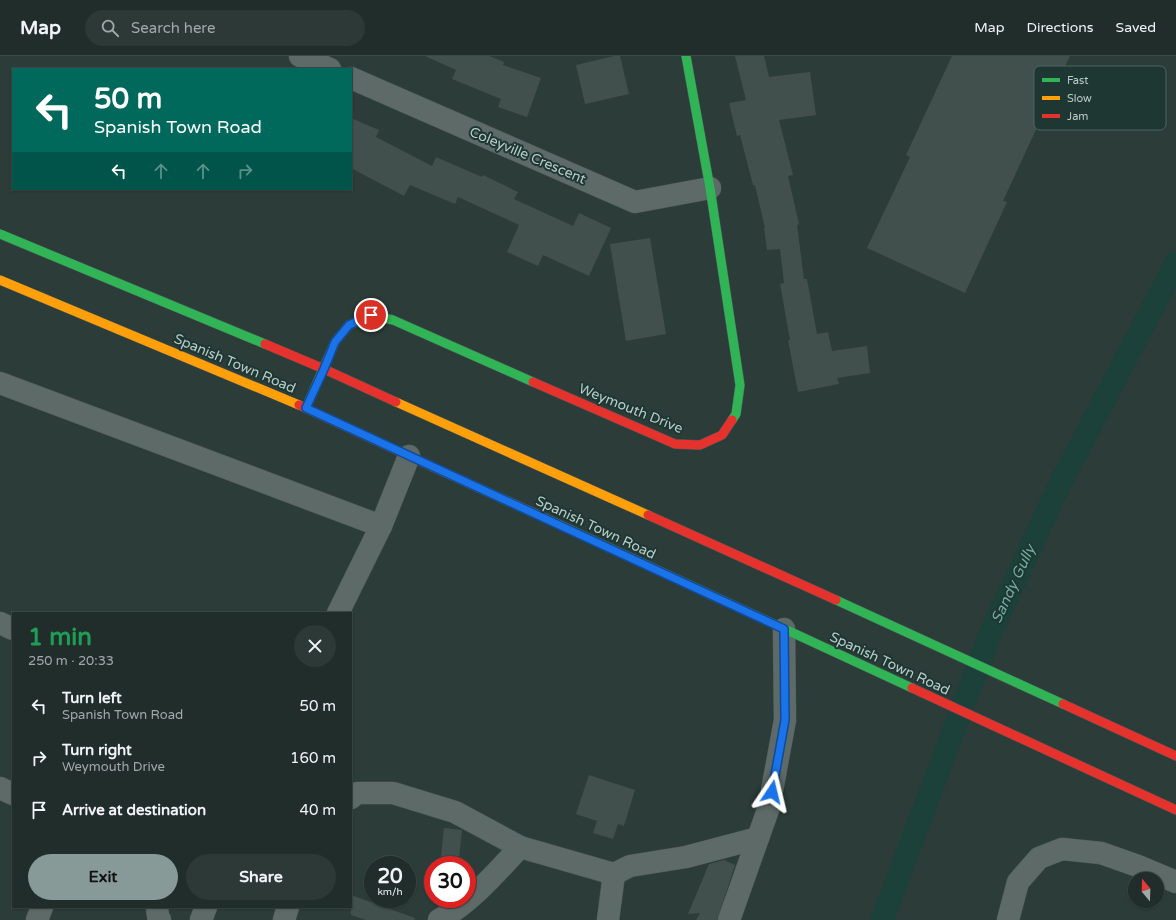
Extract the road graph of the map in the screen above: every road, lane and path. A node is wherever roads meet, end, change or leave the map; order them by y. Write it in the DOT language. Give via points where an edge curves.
graph roads {
  1 [pos="300,56"];
  2 [pos="686,56"];
  3 [pos="328,68"];
  4 [pos="352,78"];
  5 [pos="710,188"];
  6 [pos="0,234"];
  7 [pos="0,280"];
  8 [pos="324,369"];
  9 [pos="0,383"];
  10 [pos="306,408"];
  11 [pos="409,456"];
  12 [pos="381,526"];
  13 [pos="338,612"];
  14 [pos="0,623"];
  15 [pos="12,629"];
  16 [pos="784,629"];
  17 [pos="1176,756"];
  18 [pos="0,788"];
  19 [pos="12,794"];
  20 [pos="352,797"];
  21 [pos="1176,810"];
  22 [pos="758,838"];
  23 [pos="520,847"];
  24 [pos="614,874"];
  25 [pos="1176,882"];
  26 [pos="42,908"];
  27 [pos="157,908"];
  28 [pos="206,908"];
  29 [pos="288,908"];
  30 [pos="37,920"];
  31 [pos="160,920"];
  32 [pos="201,920"];
  33 [pos="284,920"];
  34 [pos="439,920"];
  35 [pos="608,920"];
  36 [pos="729,920"];
  37 [pos="1008,920"];
  1 -- 3 [label="street"];
  2 -- 5 [label="main road, Weymouth Drive"];
  4 -- 5 [label="street, Coleyville Crescent" via="635,202"];
  5 -- 8 [label="main road, Weymouth Drive" via="740,385 736,414 722,435 700,445 675,444 393,320 371,315 349,325 335,342"];
  6 -- 8 [label="main road, Spanish Town Road"];
  7 -- 10 [label="main road, Spanish Town Road"];
  8 -- 10 [label="main road, Weymouth Drive"];
  8 -- 17 [label="main road, Spanish Town Road"];
  9 -- 12 [label="street"];
  10 -- 11 [label="main road, Spanish Town Road"];
  11 -- 12 [label="street"];
  11 -- 16 [label="main road, Spanish Town Road"];
  12 -- 13 [label="street"];
  14 -- 15 [label="street"];
  16 -- 21 [label="main road, Spanish Town Road"];
  16 -- 22 [label="street" via="785,720 769,807"];
  18 -- 19 [label="street"];
  20 -- 23 [label="street" via="357,793 393,793 456,812"];
  22 -- 24 [label="street" via="686,857 630,866"];
  22 -- 36 [label="street"];
  23 -- 24 [label="street"];
  23 -- 34 [label="street" via="489,880 452,913"];
  24 -- 35 [label="street"];
  25 -- 37 [label="street" via="1101,853 1062,849 1039,858 1018,882"];
  26 -- 30 [label="street"];
  27 -- 31 [label="street"];
  28 -- 32 [label="street"];
  29 -- 33 [label="street"];
}
